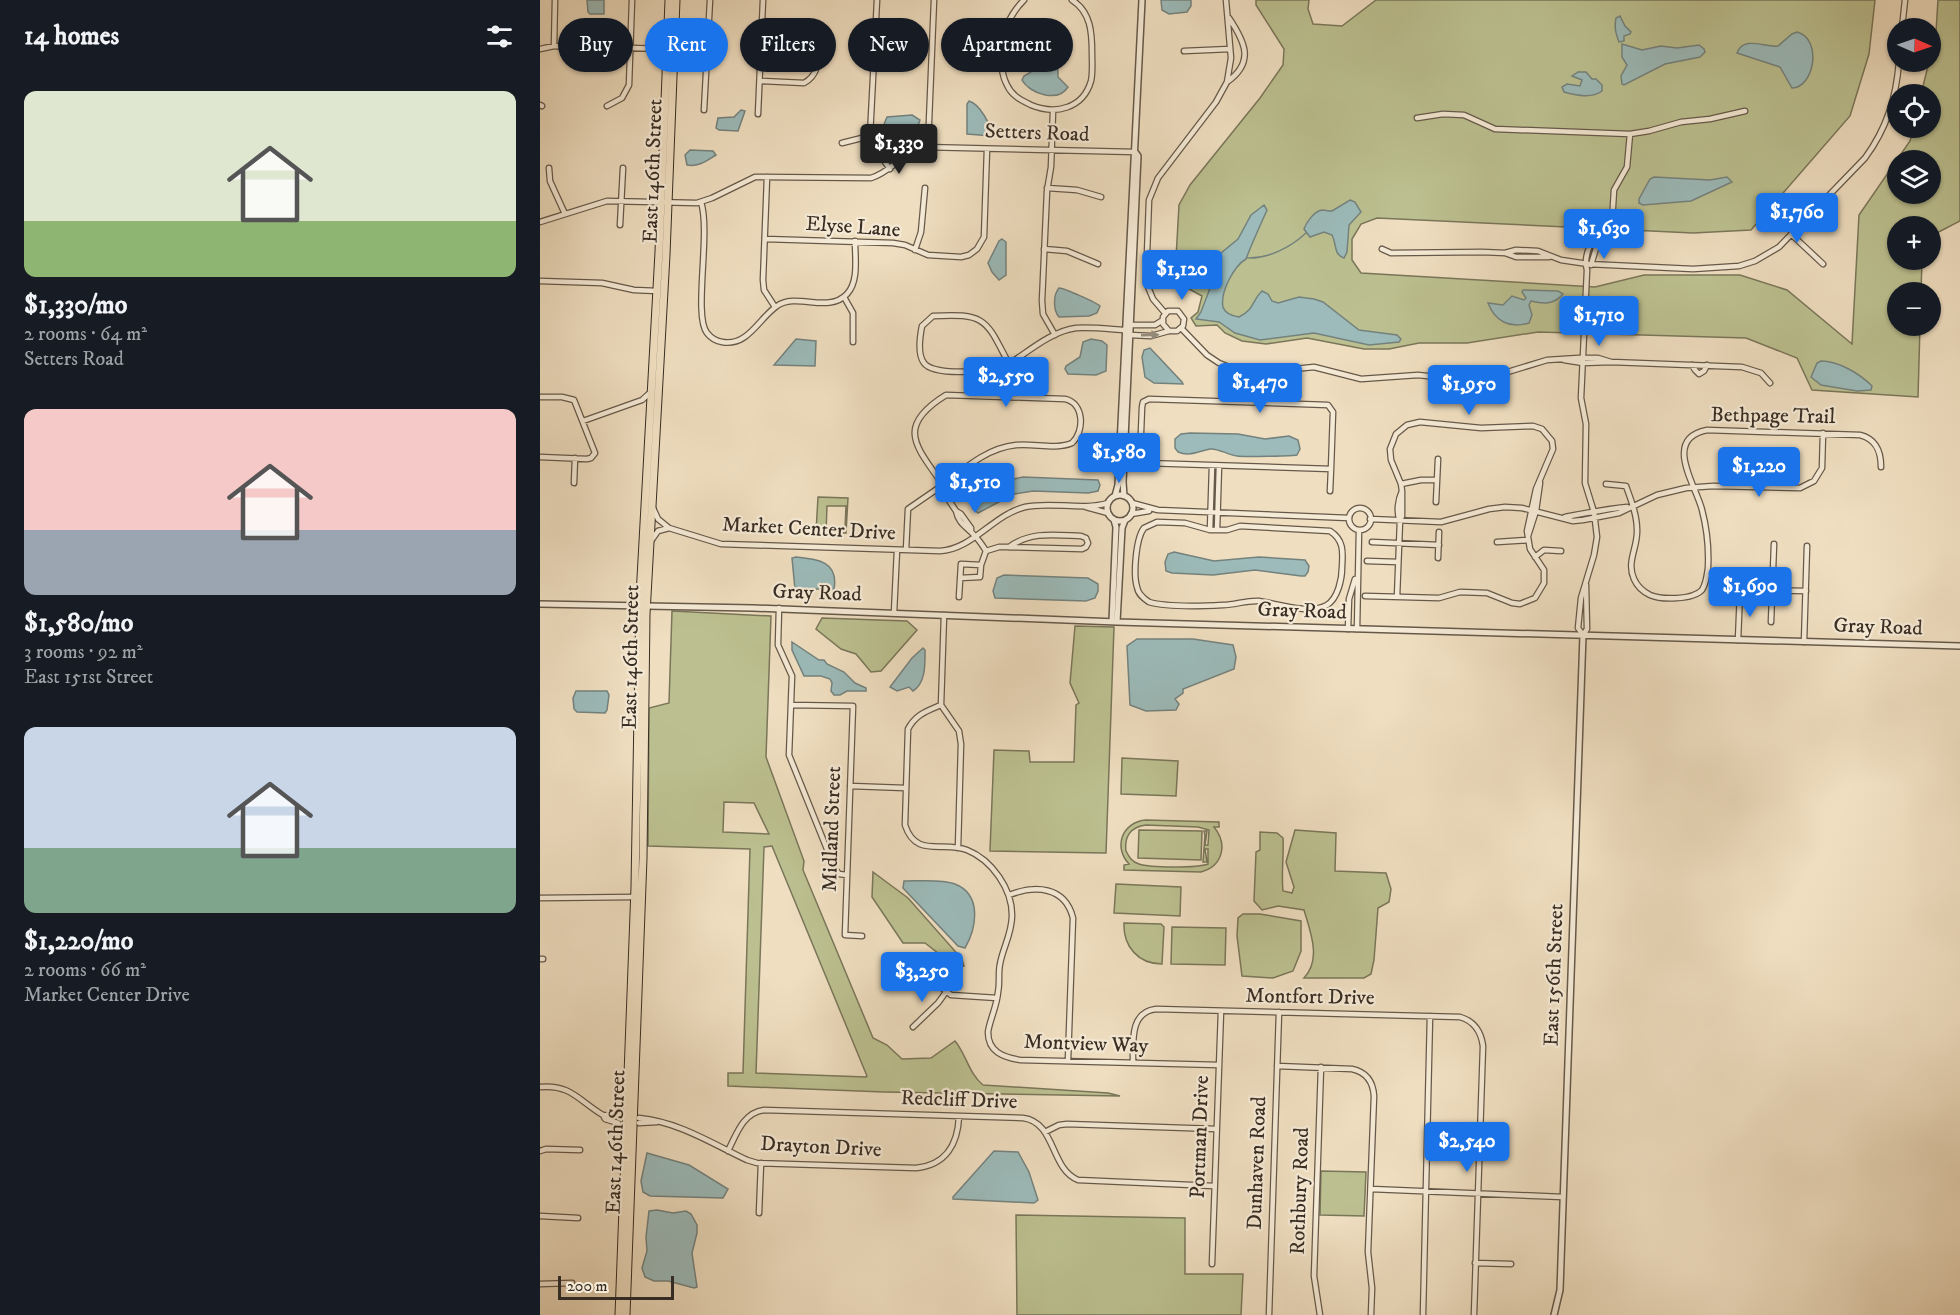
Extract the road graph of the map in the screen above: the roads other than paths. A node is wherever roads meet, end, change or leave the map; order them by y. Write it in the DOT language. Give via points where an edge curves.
graph roads {
  1 [pos="555,0"];
  2 [pos="632,0"];
  3 [pos="669,0"];
  4 [pos="676,0"];
  5 [pos="710,0"];
  6 [pos="763,0"];
  7 [pos="877,0"];
  8 [pos="934,0"];
  9 [pos="1024,0"];
  10 [pos="1072,0"];
  11 [pos="1142,0"];
  12 [pos="1226,0"];
  13 [pos="1905,0"];
  14 [pos="1228,16"];
  15 [pos="631,18"];
  16 [pos="669,18"];
  17 [pos="674,18"];
  18 [pos="709,18"];
  19 [pos="1903,18"];
  20 [pos="554,46"];
  21 [pos="558,46"];
  22 [pos="540,49"];
  23 [pos="1230,49"];
  24 [pos="1184,51"];
  25 [pos="628,72"];
  26 [pos="669,72"];
  27 [pos="706,72"];
  28 [pos="815,72"];
  29 [pos="1898,72"];
  30 [pos="760,81"];
  31 [pos="1227,82"];
  32 [pos="607,106"];
  33 [pos="704,110"];
  34 [pos="1053,111"];
  35 [pos="1745,111"];
  36 [pos="758,114"];
  37 [pos="1417,118"];
  38 [pos="1630,134"];
  39 [pos="870,136"];
  40 [pos="842,143"];
  41 [pos="928,146"];
  42 [pos="987,149"];
  43 [pos="1052,150"];
  44 [pos="1135,152"];
  45 [pos="549,168"];
  46 [pos="623,168"];
  47 [pos="890,168"];
  48 [pos="768,177"];
  49 [pos="925,188"];
  50 [pos="1047,188"];
  51 [pos="1101,197"];
  52 [pos="621,200"];
  53 [pos="701,202"];
  54 [pos="665,203"];
  55 [pos="565,214"];
  56 [pos="540,222"];
  57 [pos="620,225"];
  58 [pos="1791,234"];
  59 [pos="1600,236"];
  60 [pos="765,239"];
  61 [pos="855,241"];
  62 [pos="1044,249"];
  63 [pos="1382,249"];
  64 [pos="915,250"];
  65 [pos="1098,264"];
  66 [pos="1592,264"];
  67 [pos="1823,264"];
  68 [pos="1586,267"];
  69 [pos="540,281"];
  70 [pos="657,291"];
  71 [pos="844,297"];
  72 [pos="775,307"];
  73 [pos="1165,314"];
  74 [pos="1163,320"];
  75 [pos="1131,325"];
  76 [pos="1181,328"];
  77 [pos="1125,330"];
  78 [pos="1169,331"];
  79 [pos="1055,335"];
  80 [pos="1130,335"];
  81 [pos="853,342"];
  82 [pos="1583,360"];
  83 [pos="1009,364"];
  84 [pos="1692,364"];
  85 [pos="1707,365"];
  86 [pos="1770,382"];
  87 [pos="652,391"];
  88 [pos="540,397"];
  89 [pos="642,400"];
  90 [pos="651,403"];
  91 [pos="583,421"];
  92 [pos="1823,433"];
  93 [pos="540,458"];
  94 [pos="575,458"];
  95 [pos="1438,459"];
  96 [pos="1212,466"];
  97 [pos="1219,466"];
  98 [pos="1881,466"];
  99 [pos="1330,470"];
  100 [pos="1437,480"];
  101 [pos="574,483"];
  102 [pos="1401,484"];
  103 [pos="1606,484"];
  104 [pos="941,486"];
  105 [pos="1694,488"];
  106 [pos="1330,491"];
  107 [pos="1115,496"];
  108 [pos="1124,496"];
  109 [pos="1436,502"];
  110 [pos="1108,503"];
  111 [pos="1132,503"];
  112 [pos="652,506"];
  113 [pos="1080,506"];
  114 [pos="1633,506"];
  115 [pos="1610,508"];
  116 [pos="1158,510"];
  117 [pos="1533,511"];
  118 [pos="1210,512"];
  119 [pos="1218,512"];
  120 [pos="1594,512"];
  121 [pos="1108,513"];
  122 [pos="1131,514"];
  123 [pos="1611,515"];
  124 [pos="1565,517"];
  125 [pos="1349,518"];
  126 [pos="1596,518"];
  127 [pos="1370,519"];
  128 [pos="1114,520"];
  129 [pos="1125,520"];
  130 [pos="1400,521"];
  131 [pos="669,528"];
  132 [pos="1210,530"];
  133 [pos="1217,530"];
  134 [pos="1359,530"];
  135 [pos="1439,532"];
  136 [pos="975,536"];
  137 [pos="1528,538"];
  138 [pos="651,542"];
  139 [pos="1372,542"];
  140 [pos="1497,542"];
  141 [pos="1399,543"];
  142 [pos="1774,544"];
  143 [pos="1439,545"];
  144 [pos="1807,546"];
  145 [pos="1009,547"];
  146 [pos="897,550"];
  147 [pos="906,550"];
  148 [pos="1561,551"];
  149 [pos="986,552"];
  150 [pos="1535,557"];
  151 [pos="1438,558"];
  152 [pos="1367,561"];
  153 [pos="1398,562"];
  154 [pos="981,564"];
  155 [pos="1357,573"];
  156 [pos="960,578"];
  157 [pos="1586,585"];
  158 [pos="1772,590"];
  159 [pos="1806,591"];
  160 [pos="1365,596"];
  161 [pos="959,597"];
  162 [pos="1397,597"];
  163 [pos="540,604"];
  164 [pos="643,605"];
  165 [pos="778,608"];
  166 [pos="894,613"];
  167 [pos="944,615"];
  168 [pos="1115,622"];
  169 [pos="1772,622"];
  170 [pos="1348,629"];
  171 [pos="1357,629"];
  172 [pos="1582,635"];
  173 [pos="1738,640"];
  174 [pos="1804,642"];
  175 [pos="1960,646"];
  176 [pos="791,705"];
  177 [pos="942,705"];
  178 [pos="850,786"];
  179 [pos="905,788"];
  180 [pos="958,848"];
  181 [pos="847,875"];
  182 [pos="1009,895"];
  183 [pos="635,897"];
  184 [pos="540,898"];
  185 [pos="862,936"];
  186 [pos="919,970"];
  187 [pos="946,992"];
  188 [pos="997,998"];
  189 [pos="1221,1011"];
  190 [pos="1279,1012"];
  191 [pos="1430,1016"];
  192 [pos="913,1027"];
  193 [pos="1068,1060"];
  194 [pos="1133,1062"];
  195 [pos="1219,1065"];
  196 [pos="1277,1066"];
  197 [pos="1321,1068"];
  198 [pos="540,1087"];
  199 [pos="603,1115"];
  200 [pos="618,1116"];
  201 [pos="959,1116"];
  202 [pos="639,1121"];
  203 [pos="618,1123"];
  204 [pos="1216,1129"];
  205 [pos="1045,1132"];
  206 [pos="580,1150"];
  207 [pos="540,1151"];
  208 [pos="728,1151"];
  209 [pos="761,1163"];
  210 [pos="1214,1186"];
  211 [pos="1371,1189"];
  212 [pos="1424,1191"];
  213 [pos="1478,1193"];
  214 [pos="1563,1197"];
  215 [pos="759,1213"];
  216 [pos="540,1216"];
  217 [pos="578,1218"];
  218 [pos="1475,1263"];
  219 [pos="1212,1264"];
  220 [pos="1511,1264"];
  221 [pos="572,1283"];
  222 [pos="540,1284"];
  223 [pos="619,1315"];
  224 [pos="626,1315"];
  225 [pos="1269,1315"];
  226 [pos="1320,1315"];
  227 [pos="1371,1315"];
  228 [pos="1423,1315"];
  229 [pos="1474,1315"];
  230 [pos="1554,1315"];
  1 -- 20 [label="street"];
  2 -- 15 [label="street"];
  3 -- 16 [label="main road, East 146th Street"];
  4 -- 17 [label="main road, East 146th Street"];
  5 -- 18 [label="street"];
  6 -- 30 [label="street"];
  7 -- 39 [label="street"];
  8 -- 41 [label="street"];
  9 -- 34 [label="street" via="1006,26 1003,75 1007,88 1019,99"];
  10 -- 34 [label="street" via="1091,27 1092,78 1076,102"];
  11 -- 44 [label="street"];
  12 -- 14 [label="street"];
  13 -- 19 [label="street"];
  14 -- 23 [label="street"];
  14 -- 31 [label="street" via="1245,51 1240,70"];
  20 -- 21 [label="street"];
  20 -- 22 [label="street"];
  23 -- 24 [label="street"];
  23 -- 31 [label="street"];
  25 -- 32 [label="street" via="627,90"];
  26 -- 54 [label="main road, East 146th Street"];
  27 -- 33 [label="street"];
  28 -- 30 [label="street" via="804,82"];
  29 -- 58 [label="street" via="1886,125 1875,144"];
  30 -- 36 [label="street"];
  31 -- 73 [label="street" via="1158,178 1151,194 1146,282"];
  34 -- 43 [label="street"];
  35 -- 38 [label="street"];
  37 -- 38 [label="street" via="1464,115 1495,129"];
  38 -- 59 [label="street" via="1628,163 1614,190 1612,212"];
  39 -- 40 [label="street"];
  39 -- 47 [label="street"];
  41 -- 42 [label="street, Setters Road"];
  41 -- 47 [label="street, Setters Road" via="914,150"];
  42 -- 43 [label="street, Setters Road"];
  42 -- 64 [label="street, Elyse Lane" via="985,222 977,249 961,257 933,256"];
  43 -- 44 [label="street, Setters Road"];
  43 -- 50 [label="street"];
  44 -- 75 [label="street" via="1138,156"];
  44 -- 77 [label="street"];
  45 -- 55 [label="street" via="550,181"];
  46 -- 52 [label="street"];
  47 -- 48 [label="street, Setters Road" via="865,179"];
  48 -- 53 [label="street, Setters Road" via="748,179"];
  48 -- 60 [label="street"];
  49 -- 64 [label="street" via="921,232"];
  50 -- 51 [label="street" via="1077,189"];
  50 -- 62 [label="street"];
  52 -- 54 [label="street, Setters Road"];
  52 -- 55 [label="street, Setters Road"];
  52 -- 57 [label="street"];
  53 -- 54 [label="street, Setters Road"];
  53 -- 72 [label="street" via="705,222 705,330 716,340 740,340"];
  54 -- 70 [label="main road, East 146th Street"];
  54 -- 112 [label="main road, East 146th Street"];
  55 -- 56 [label="street, Setters Road"];
  58 -- 66 [label="street" via="1779,247 1739,266 1693,269"];
  58 -- 67 [label="street"];
  59 -- 66 [label="street"];
  59 -- 68 [label="street" via="1591,243"];
  60 -- 61 [label="street, Elyse Lane"];
  60 -- 72 [label="street" via="764,286"];
  61 -- 64 [label="street, Elyse Lane" via="896,243"];
  61 -- 71 [label="street" via="853,282"];
  62 -- 65 [label="street" via="1067,251"];
  62 -- 79 [label="street" via="1042,308"];
  63 -- 68 [label="street" via="1391,253 1538,251"];
  66 -- 68 [label="street"];
  68 -- 82 [label="street"];
  69 -- 70 [label="street" via="602,283"];
  70 -- 87 [label="main road, East 146th Street"];
  71 -- 72 [label="street" via="834,302 786,302"];
  71 -- 81 [label="street" via="853,313"];
  73 -- 74 [label="street"];
  73 -- 76 [label="street" via="1171,310 1181,313"];
  74 -- 75 [label="street" via="1155,326"];
  74 -- 78 [label="street"];
  75 -- 80 [label="street"];
  76 -- 78 [label="street"];
  76 -- 82 [label="street" via="1219,363 1255,373 1314,367 1366,379 1418,375 1464,380 1488,378 1542,360"];
  77 -- 79 [label="street" via="1078,328"];
  77 -- 107 [label="street"];
  80 -- 78 [label="street, one-way" via="1151,336"];
  79 -- 83 [label="street"];
  80 -- 108 [label="street"];
  82 -- 84 [label="street"];
  82 -- 120 [label="street" via="1584,474"];
  83 -- 83 [label="street" via="984,371 930,369 921,356 922,326 933,316 977,318 989,327"];
  84 -- 85 [label="street"];
  84 -- 85 [label="street" via="1699,374"];
  85 -- 86 [label="street" via="1748,368"];
  87 -- 89 [label="street"];
  87 -- 90 [label="main road, East 146th Street"];
  88 -- 91 [label="street" via="571,398"];
  89 -- 90 [label="street"];
  89 -- 91 [label="street"];
  90 -- 164 [label="main road, East 146th Street"];
  91 -- 94 [label="street" via="594,455"];
  92 -- 98 [label="street, Bethpage Trail" via="1866,437 1876,446"];
  92 -- 105 [label="street" via="1822,468 1808,486"];
  92 -- 105 [label="street, Bethpage Trail" via="1699,432 1688,442 1683,456"];
  93 -- 94 [label="street"];
  94 -- 101 [label="street"];
  95 -- 100 [label="street"];
  96 -- 97 [label="street"];
  96 -- 99 [label="street" via="1143,462 1143,402 1149,399 1328,405 1333,412"];
  96 -- 118 [label="street"];
  97 -- 99 [label="street"];
  97 -- 119 [label="street"];
  99 -- 106 [label="street"];
  100 -- 102 [label="street"];
  100 -- 109 [label="street"];
  102 -- 117 [label="street" via="1391,460 1391,443 1407,425 1417,422 1476,428 1533,426 1550,438 1553,449"];
  102 -- 130 [label="street"];
  103 -- 114 [label="street, Bethpage Trail" via="1629,484"];
  104 -- 104 [label="street" via="914,438 919,420 946,395 1065,399 1074,402 1080,412 1080,432 1072,442 1002,448 978,459"];
  104 -- 136 [label="street"];
  104 -- 147 [label="street" via="908,509"];
  105 -- 114 [label="street" via="1657,495"];
  105 -- 114 [label="street, Bethpage Trail" via="1708,547 1706,580 1694,596 1657,597 1636,583 1631,568 1637,536"];
  107 -- 108 [label="street"];
  107 -- 110 [label="street"];
  108 -- 111 [label="street"];
  110 -- 113 [label="street, Market Center Drive"];
  110 -- 121 [label="street"];
  111 -- 116 [label="street"];
  111 -- 122 [label="street"];
  112 -- 131 [label="street" via="658,519"];
  112 -- 138 [label="main road, East 146th Street"];
  113 -- 121 [label="street, Market Center Drive"];
  113 -- 136 [label="street, Market Center Drive" via="1024,507"];
  114 -- 115 [label="street"];
  114 -- 123 [label="street"];
  115 -- 120 [label="street"];
  115 -- 123 [label="street"];
  116 -- 118 [label="street"];
  116 -- 122 [label="street"];
  117 -- 124 [label="street"];
  117 -- 130 [label="street" via="1500,507 1449,521"];
  117 -- 137 [label="street"];
  118 -- 119 [label="street"];
  118 -- 132 [label="street"];
  119 -- 125 [label="street"];
  119 -- 133 [label="street"];
  120 -- 124 [label="street"];
  120 -- 126 [label="street"];
  121 -- 128 [label="street"];
  122 -- 129 [label="street"];
  123 -- 126 [label="street"];
  124 -- 126 [label="street" via="1578,521"];
  125 -- 127 [label="street" via="1361,508"];
  125 -- 134 [label="street"];
  126 -- 157 [label="street" via="1597,543"];
  127 -- 130 [label="street"];
  127 -- 134 [label="street" via="1367,527"];
  128 -- 129 [label="street"];
  128 -- 168 [label="street"];
  129 -- 168 [label="street"];
  130 -- 141 [label="street"];
  131 -- 138 [label="street" via="658,531"];
  131 -- 146 [label="street, Market Center Drive" via="721,544"];
  132 -- 133 [label="street"];
  132 -- 133 [label="street" via="1185,523 1157,522 1144,528 1138,537 1137,590 1145,599 1153,603 1222,605 1253,601 1314,608 1334,598 1341,578 1343,549 1334,533 1240,525"];
  134 -- 155 [label="street"];
  135 -- 143 [label="street"];
  136 -- 147 [label="street, Market Center Drive" via="949,550"];
  136 -- 149 [label="street"];
  137 -- 140 [label="street"];
  137 -- 150 [label="street"];
  138 -- 164 [label="main road, East 146th Street"];
  139 -- 141 [label="street"];
  141 -- 143 [label="street"];
  141 -- 153 [label="street"];
  142 -- 158 [label="street"];
  143 -- 151 [label="street"];
  144 -- 159 [label="street"];
  145 -- 145 [label="street" via="1082,549 1088,543 1081,536 1039,535 1023,538"];
  145 -- 149 [label="street"];
  146 -- 147 [label="street, Market Center Drive"];
  146 -- 166 [label="street"];
  148 -- 150 [label="street" via="1546,550"];
  149 -- 154 [label="street"];
  150 -- 162 [label="street" via="1544,570 1544,583 1538,595 1526,603 1512,603 1487,593"];
  152 -- 153 [label="street"];
  153 -- 162 [label="street"];
  154 -- 156 [label="street" via="980,577"];
  154 -- 156 [label="street" via="961,564"];
  155 -- 170 [label="street" via="1350,596"];
  155 -- 171 [label="street"];
  156 -- 161 [label="street"];
  157 -- 172 [label="street" via="1587,629"];
  157 -- 172 [label="street" via="1579,608 1578,628"];
  158 -- 159 [label="street"];
  158 -- 169 [label="street"];
  158 -- 173 [label="street" via="1741,590"];
  159 -- 174 [label="street"];
  160 -- 162 [label="street"];
  163 -- 164 [label="street, Gray Road"];
  164 -- 165 [label="street, Gray Road"];
  164 -- 183 [label="main road, East 146th Street"];
  164 -- 224 [label="main road, East 146th Street" via="643,858"];
  165 -- 166 [label="street, Gray Road"];
  165 -- 176 [label="street" via="778,645 792,676"];
  166 -- 167 [label="street, Gray Road"];
  167 -- 168 [label="street, Gray Road"];
  167 -- 177 [label="street"];
  168 -- 170 [label="street, Gray Road"];
  170 -- 171 [label="street, Gray Road"];
  171 -- 172 [label="street, Gray Road"];
  172 -- 173 [label="street, Gray Road"];
  172 -- 214 [label="street, East 156th Street"];
  173 -- 174 [label="street, Gray Road"];
  174 -- 175 [label="street, Gray Road"];
  176 -- 178 [label="street, Midland Street" via="852,706"];
  176 -- 181 [label="street" via="790,759 835,869"];
  177 -- 179 [label="street, Montview Way" via="920,714 908,729"];
  177 -- 180 [label="street" via="960,736"];
  178 -- 179 [label="street"];
  178 -- 181 [label="street, Midland Street"];
  179 -- 180 [label="street, Montview Way" via="905,825 912,840 925,846"];
  180 -- 182 [label="street, Montview Way" via="991,867"];
  181 -- 185 [label="street, Midland Street" via="845,935"];
  182 -- 188 [label="street, Montview Way" via="1012,924 999,966"];
  182 -- 193 [label="street" via="1027,890 1049,891 1058,894 1071,909"];
  183 -- 184 [label="street"];
  183 -- 223 [label="main road, East 146th Street"];
  186 -- 187 [label="street"];
  187 -- 188 [label="street" via="956,997"];
  187 -- 192 [label="street"];
  188 -- 193 [label="street, Montview Way" via="988,1032 997,1053 1020,1060"];
  189 -- 190 [label="street, Montfort Drive"];
  189 -- 194 [label="street, Montfort Drive" via="1156,1009 1142,1014 1136,1024"];
  189 -- 195 [label="street, Portman Drive"];
  190 -- 191 [label="street, Montfort Drive"];
  190 -- 196 [label="street, Dunhaven Road"];
  191 -- 212 [label="street"];
  191 -- 213 [label="street, Montfort Drive" via="1460,1017 1470,1021 1480,1033 1483,1046"];
  193 -- 194 [label="street, Montview Way"];
  194 -- 195 [label="street, Montview Way"];
  195 -- 204 [label="street, Portman Drive"];
  196 -- 197 [label="street"];
  196 -- 225 [label="street, Dunhaven Road"];
  197 -- 211 [label="street" via="1360,1071 1374,1090"];
  197 -- 226 [label="street, Rothbury Road" via="1314,1276"];
  198 -- 199 [label="street" via="560,1087"];
  199 -- 200 [label="street"];
  199 -- 203 [label="street"];
  201 -- 205 [label="street, Redcliff Drive" via="1026,1119"];
  201 -- 208 [label="street, Redcliff Drive" via="760,1110 744,1120"];
  201 -- 209 [label="street, Drayton Drive" via="950,1150 928,1166"];
  202 -- 208 [label="street, Drayton Drive" via="653,1119 678,1126"];
  204 -- 205 [label="street" via="1067,1124"];
  204 -- 210 [label="street, Portman Drive"];
  205 -- 210 [label="street" via="1065,1170 1078,1180"];
  206 -- 207 [label="street"];
  208 -- 209 [label="street, Drayton Drive"];
  209 -- 215 [label="street"];
  210 -- 219 [label="street, Portman Drive"];
  211 -- 212 [label="street"];
  211 -- 227 [label="street"];
  212 -- 213 [label="street"];
  212 -- 228 [label="street"];
  213 -- 214 [label="street"];
  213 -- 218 [label="street"];
  214 -- 230 [label="street, East 156th Street" via="1560,1294"];
  216 -- 217 [label="street"];
  218 -- 220 [label="street"];
  218 -- 229 [label="street"];
  221 -- 222 [label="street"];
}
